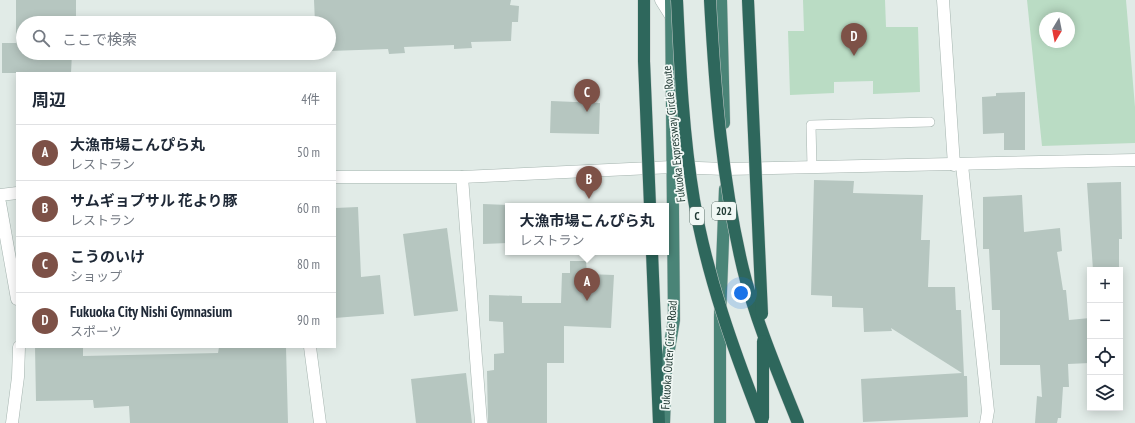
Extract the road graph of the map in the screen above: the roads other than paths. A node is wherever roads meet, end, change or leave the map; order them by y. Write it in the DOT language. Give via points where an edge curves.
graph roads {
  1 [pos="644,0"];
  2 [pos="661,0"];
  3 [pos="671,0"];
  4 [pos="677,0"];
  5 [pos="710,0"];
  6 [pos="721,0"];
  7 [pos="748,0"];
  8 [pos="943,0"];
  9 [pos="671,16"];
  10 [pos="930,122"];
  11 [pos="1135,160"];
  12 [pos="958,165"];
  13 [pos="672,167"];
  14 [pos="812,167"];
  15 [pos="725,169"];
  16 [pos="336,177"];
  17 [pos="462,177"];
  18 [pos="16,193"];
  19 [pos="0,195"];
  20 [pos="0,203"];
  21 [pos="650,203"];
  22 [pos="652,255"];
  23 [pos="16,293"];
  24 [pos="19,348"];
  25 [pos="310,348"];
  26 [pos="12,423"];
  27 [pos="320,423"];
  28 [pos="481,423"];
  29 [pos="659,423"];
  30 [pos="664,423"];
  31 [pos="720,423"];
  32 [pos="763,423"];
  33 [pos="798,423"];
  34 [pos="986,423"];
  1 -- 21 [label="highway, Fukuoka Expressway Circle Route, bridge"];
  2 -- 9 [label="street"];
  3 -- 9 [label="highway, Fukuoka Outer Circle Road"];
  4 -- 32 [label="highway, Fukuoka Expressway Circle Route / C, bridge" via="681,88 694,200 712,281 741,368"];
  5 -- 33 [label="highway, bridge" via="714,84 727,194 744,270 769,349"];
  6 -- 15 [label="highway, 202"];
  7 -- 32 [label="highway, Fukuoka Expressway Circle Route / C, bridge" via="761,258"];
  8 -- 12 [label="street"];
  9 -- 13 [label="highway, Fukuoka Outer Circle Road"];
  10 -- 14 [label="lane" via="811,125"];
  11 -- 12 [label="street"];
  12 -- 14 [label="street"];
  12 -- 34 [label="street" via="988,411"];
  13 -- 15 [label="street"];
  13 -- 17 [label="street"];
  13 -- 30 [label="highway, Fukuoka Outer Circle Road" via="674,320 666,367"];
  14 -- 15 [label="street"];
  15 -- 31 [label="highway, 202" via="720,317"];
  16 -- 17 [label="street"];
  17 -- 28 [label="street"];
  18 -- 19 [label="street"];
  20 -- 23 [label="street"];
  22 -- 29 [label="highway"];
  24 -- 26 [label="street"];
  25 -- 27 [label="street"];
}
